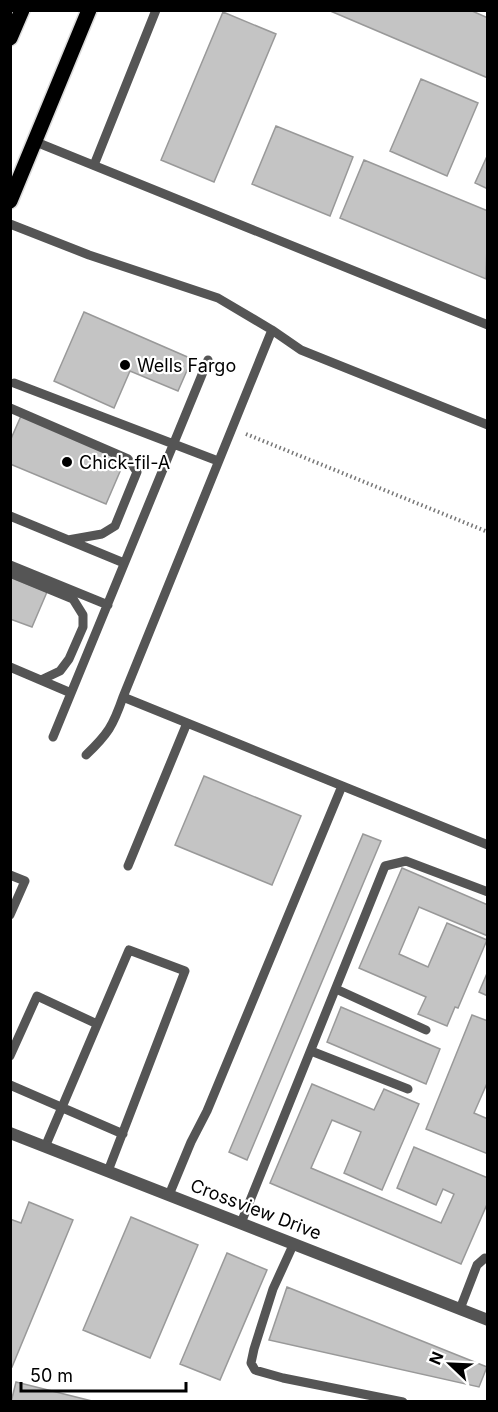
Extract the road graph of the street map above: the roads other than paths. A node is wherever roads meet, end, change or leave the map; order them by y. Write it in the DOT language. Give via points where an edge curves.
graph roads {
  1 [pos="22,10"];
  2 [pos="89,10"];
  3 [pos="156,10"];
  4 [pos="10,38"];
  5 [pos="36,142"];
  6 [pos="93,165"];
  7 [pos="10,201"];
  8 [pos="10,224"];
  9 [pos="488,325"];
  10 [pos="272,330"];
  11 [pos="208,360"];
  12 [pos="14,383"];
  13 [pos="10,408"];
  14 [pos="488,425"];
  15 [pos="173,445"];
  16 [pos="218,461"];
  17 [pos="10,516"];
  18 [pos="68,540"];
  19 [pos="124,563"];
  20 [pos="10,565"];
  21 [pos="10,573"];
  22 [pos="108,605"];
  23 [pos="10,667"];
  24 [pos="41,680"];
  25 [pos="71,693"];
  26 [pos="123,697"];
  27 [pos="187,723"];
  28 [pos="53,737"];
  29 [pos="86,755"];
  30 [pos="342,786"];
  31 [pos="488,845"];
  32 [pos="128,866"];
  33 [pos="10,875"];
  34 [pos="488,892"];
  35 [pos="10,915"];
  36 [pos="336,989"];
  37 [pos="98,1024"];
  38 [pos="426,1030"];
  39 [pos="311,1051"];
  40 [pos="10,1056"];
  41 [pos="10,1085"];
  42 [pos="408,1089"];
  43 [pos="62,1107"];
  44 [pos="10,1133"];
  45 [pos="123,1134"];
  46 [pos="45,1147"];
  47 [pos="108,1171"];
  48 [pos="169,1195"];
  49 [pos="242,1223"];
  50 [pos="294,1244"];
  51 [pos="488,1259"];
  52 [pos="460,1309"];
  53 [pos="488,1320"];
  54 [pos="403,1401"];
  1 -- 4 [label="main road"];
  2 -- 5 [label="main road"];
  3 -- 6 [label="lane"];
  5 -- 6 [label="lane"];
  5 -- 7 [label="main road"];
  6 -- 9 [label="lane"];
  8 -- 10 [label="lane" via="218,298"];
  10 -- 14 [label="lane" via="301,350"];
  10 -- 16 [label="lane"];
  11 -- 15 [label="lane"];
  12 -- 15 [label="lane"];
  13 -- 18 [label="lane" via="128,459 136,472 115,526 102,534"];
  15 -- 16 [label="lane"];
  15 -- 19 [label="lane"];
  16 -- 26 [label="lane"];
  17 -- 18 [label="lane"];
  18 -- 19 [label="lane"];
  19 -- 22 [label="lane"];
  20 -- 22 [label="lane"];
  21 -- 24 [label="lane" via="73,599 83,615 83,627 69,659 60,671"];
  22 -- 25 [label="lane"];
  23 -- 24 [label="lane"];
  24 -- 25 [label="lane"];
  25 -- 28 [label="lane"];
  26 -- 27 [label="lane"];
  26 -- 29 [label="lane" via="106,736"];
  27 -- 30 [label="lane"];
  27 -- 32 [label="lane"];
  30 -- 31 [label="lane"];
  30 -- 48 [label="lane"];
  33 -- 35 [label="lane" via="25,881"];
  34 -- 36 [label="lane" via="406,861 385,866"];
  36 -- 38 [label="lane"];
  36 -- 39 [label="lane"];
  37 -- 40 [label="lane" via="37,996"];
  37 -- 43 [label="lane"];
  37 -- 45 [label="lane" via="129,950 184,971"];
  39 -- 42 [label="lane"];
  39 -- 49 [label="lane"];
  41 -- 43 [label="lane"];
  43 -- 45 [label="lane"];
  43 -- 46 [label="lane"];
  44 -- 46 [label="street, Crossview Drive"];
  45 -- 47 [label="lane"];
  46 -- 47 [label="street, Crossview Drive"];
  47 -- 48 [label="street, Crossview Drive"];
  48 -- 49 [label="street, Crossview Drive"];
  49 -- 50 [label="street, Crossview Drive"];
  50 -- 52 [label="street, Crossview Drive"];
  50 -- 54 [label="lane" via="273,1289 254,1349 251,1364 255,1370"];
  51 -- 52 [label="lane" via="477,1265"];
  52 -- 53 [label="street, Crossview Drive"];
}
